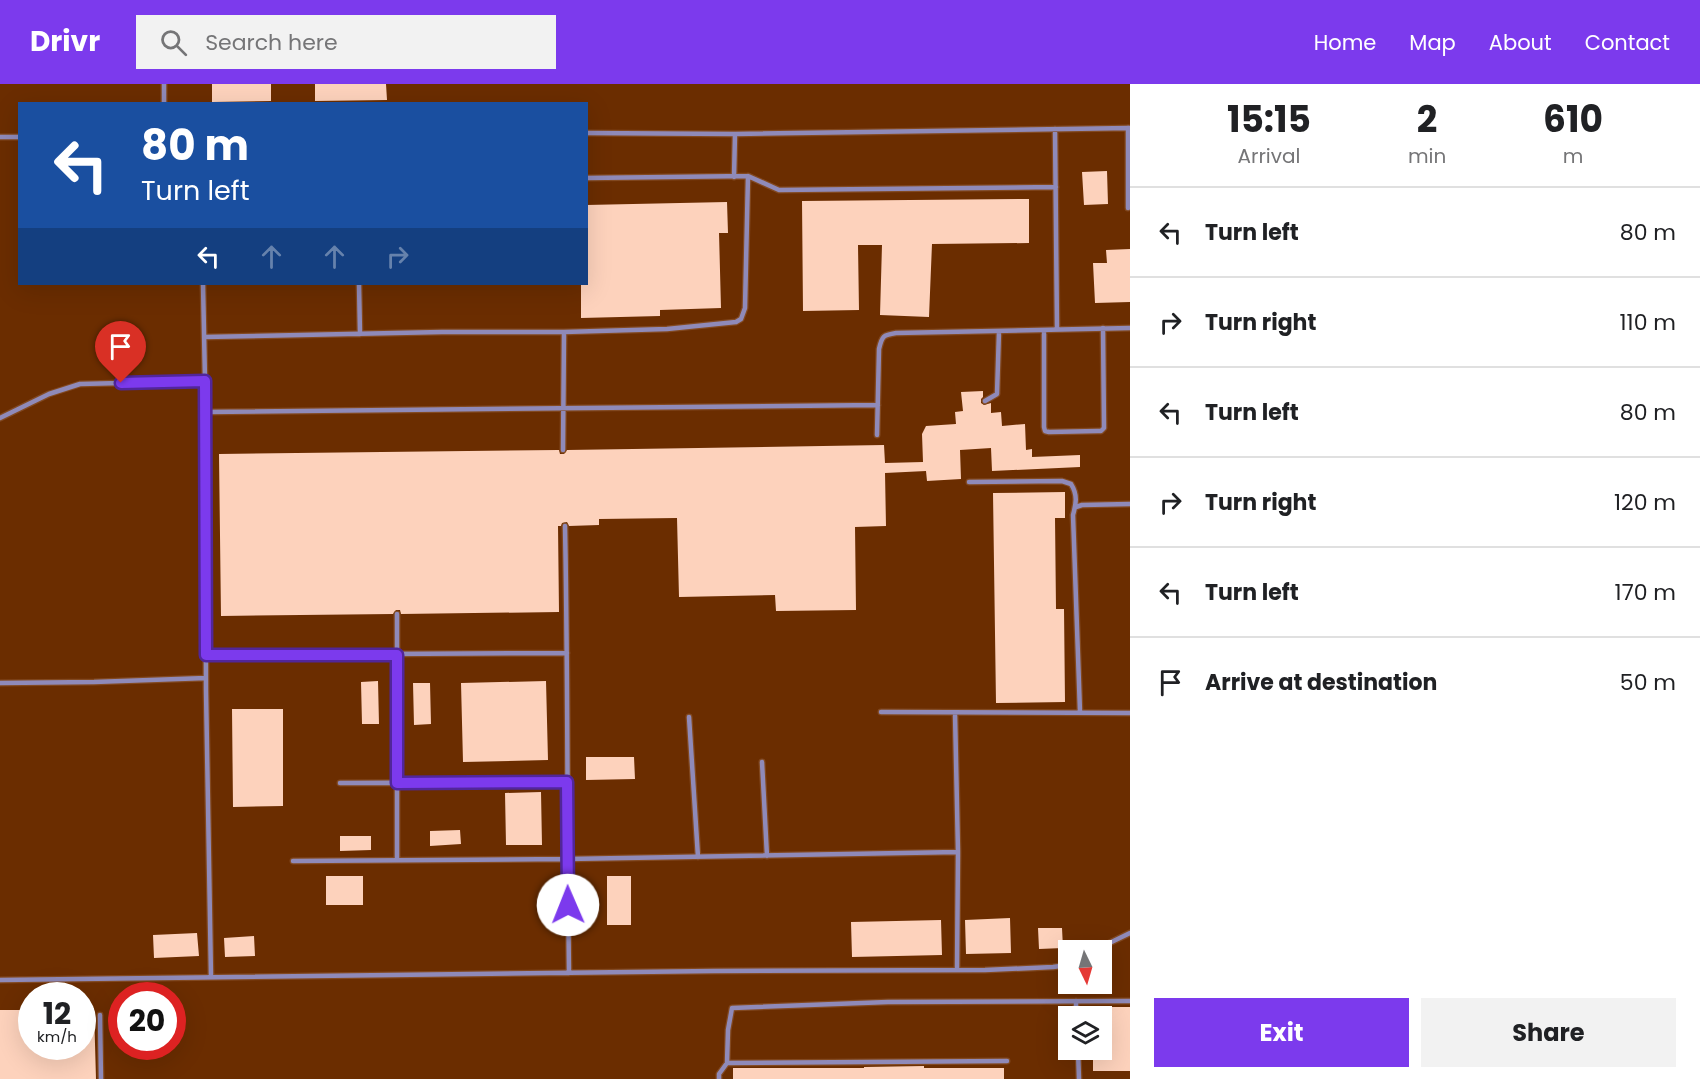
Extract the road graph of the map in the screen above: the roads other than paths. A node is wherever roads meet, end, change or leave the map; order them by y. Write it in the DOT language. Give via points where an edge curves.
graph roads {
  1 [pos="164,84"];
  2 [pos="164,102"];
  3 [pos="1129,128"];
  4 [pos="1055,129"];
  5 [pos="588,134"];
  6 [pos="735,134"];
  7 [pos="0,137"];
  8 [pos="18,137"];
  9 [pos="734,177"];
  10 [pos="748,177"];
  11 [pos="588,178"];
  12 [pos="1056,187"];
  13 [pos="1128,207"];
  14 [pos="202,285"];
  15 [pos="358,285"];
  16 [pos="1103,328"];
  17 [pos="1130,328"];
  18 [pos="1058,329"];
  19 [pos="1044,330"];
  20 [pos="999,331"];
  21 [pos="564,332"];
  22 [pos="360,334"];
  23 [pos="204,337"];
  24 [pos="205,381"];
  25 [pos="985,401"];
  26 [pos="878,405"];
  27 [pos="563,410"];
  28 [pos="205,412"];
  29 [pos="0,418"];
  30 [pos="877,435"];
  31 [pos="563,450"];
  32 [pos="969,482"];
  33 [pos="1130,504"];
  34 [pos="1076,507"];
  35 [pos="565,526"];
  36 [pos="397,614"];
  37 [pos="567,653"];
  38 [pos="206,655"];
  39 [pos="397,655"];
  40 [pos="206,678"];
  41 [pos="0,683"];
  42 [pos="881,712"];
  43 [pos="955,712"];
  44 [pos="1080,712"];
  45 [pos="1130,712"];
  46 [pos="689,717"];
  47 [pos="762,762"];
  48 [pos="567,782"];
  49 [pos="340,783"];
  50 [pos="397,783"];
  51 [pos="958,852"];
  52 [pos="767,856"];
  53 [pos="698,857"];
  54 [pos="568,859"];
  55 [pos="397,860"];
  56 [pos="293,861"];
  57 [pos="1130,933"];
  58 [pos="1112,942"];
  59 [pos="1058,967"];
  60 [pos="957,970"];
  61 [pos="569,973"];
  62 [pos="211,977"];
  63 [pos="0,980"];
  64 [pos="1076,1001"];
  65 [pos="1130,1001"];
  66 [pos="1076,1006"];
  67 [pos="100,1015"];
  68 [pos="1007,1060"];
  69 [pos="1078,1060"];
  70 [pos="727,1062"];
  71 [pos="101,1079"];
  72 [pos="719,1079"];
  73 [pos="1079,1079"];
  1 -- 2 [label="lane"];
  3 -- 4 [label="lane"];
  3 -- 13 [label="lane"];
  4 -- 6 [label="lane"];
  4 -- 12 [label="lane"];
  5 -- 6 [label="lane"];
  6 -- 9 [label="lane"];
  7 -- 8 [label="lane"];
  9 -- 10 [label="lane"];
  9 -- 11 [label="lane"];
  10 -- 12 [label="lane" via="779,190"];
  10 -- 21 [label="lane" via="745,308 741,319 667,329"];
  12 -- 18 [label="lane"];
  14 -- 23 [label="lane"];
  15 -- 22 [label="lane"];
  16 -- 17 [label="lane"];
  16 -- 18 [label="lane"];
  16 -- 19 [label="lane" via="1101,431 1045,431"];
  18 -- 19 [label="lane"];
  19 -- 20 [label="lane"];
  20 -- 25 [label="lane" via="996,394"];
  20 -- 26 [label="lane" via="885,335 879,349"];
  21 -- 22 [label="lane"];
  21 -- 27 [label="lane"];
  22 -- 23 [label="lane"];
  23 -- 24 [label="lane"];
  24 -- 28 [label="lane"];
  24 -- 29 [label="lane" via="80,384"];
  26 -- 27 [label="lane"];
  26 -- 30 [label="lane"];
  27 -- 28 [label="lane"];
  27 -- 31 [label="lane"];
  28 -- 38 [label="lane"];
  32 -- 34 [label="lane" via="1062,481 1075,489"];
  33 -- 34 [label="lane"];
  34 -- 44 [label="lane" via="1073,515"];
  35 -- 37 [label="lane"];
  36 -- 39 [label="lane"];
  37 -- 39 [label="lane"];
  37 -- 48 [label="lane"];
  38 -- 39 [label="lane"];
  38 -- 40 [label="lane"];
  39 -- 50 [label="lane"];
  40 -- 41 [label="lane"];
  40 -- 62 [label="lane"];
  42 -- 43 [label="lane"];
  43 -- 44 [label="lane"];
  43 -- 51 [label="lane"];
  44 -- 45 [label="lane"];
  46 -- 53 [label="lane"];
  47 -- 52 [label="lane"];
  48 -- 50 [label="lane"];
  48 -- 54 [label="lane"];
  49 -- 50 [label="lane"];
  50 -- 55 [label="lane"];
  51 -- 52 [label="lane"];
  51 -- 60 [label="lane"];
  52 -- 53 [label="lane"];
  53 -- 54 [label="lane"];
  54 -- 55 [label="lane"];
  54 -- 61 [label="lane"];
  55 -- 56 [label="lane"];
  57 -- 58 [label="lane"];
  59 -- 60 [label="lane"];
  60 -- 61 [label="lane"];
  61 -- 62 [label="lane"];
  62 -- 63 [label="lane"];
  64 -- 65 [label="lane"];
  64 -- 66 [label="lane"];
  64 -- 70 [label="lane" via="732,1008"];
  67 -- 71 [label="lane"];
  68 -- 70 [label="lane"];
  69 -- 73 [label="lane"];
  70 -- 72 [label="lane"];
}
